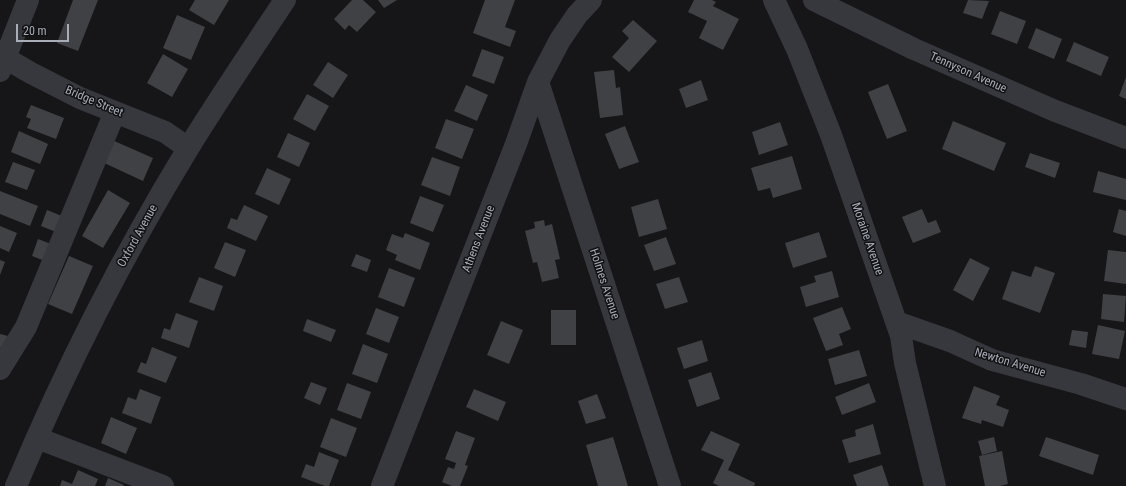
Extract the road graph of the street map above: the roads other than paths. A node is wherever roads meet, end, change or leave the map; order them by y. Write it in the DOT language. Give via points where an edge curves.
graph roads {
  1 [pos="28,0"];
  2 [pos="285,0"];
  3 [pos="591,0"];
  4 [pos="774,0"];
  5 [pos="814,0"];
  6 [pos="2,62"];
  7 [pos="538,82"];
  8 [pos="115,112"];
  9 [pos="1126,138"];
  10 [pos="188,148"];
  11 [pos="896,322"];
  12 [pos="0,369"];
  13 [pos="1126,399"];
  14 [pos="37,438"];
  15 [pos="16,486"];
  16 [pos="163,486"];
  17 [pos="382,486"];
  18 [pos="670,486"];
  19 [pos="935,486"];
  1 -- 6 [label="street"];
  2 -- 10 [label="street, Oxford Avenue"];
  3 -- 7 [label="street, Athens Avenue" via="560,40"];
  4 -- 11 [label="street, Moraine Avenue" via="798,49 831,135"];
  5 -- 9 [label="street, Tennyson Avenue" via="914,49 1054,110"];
  6 -- 8 [label="street, Bridge Street"];
  7 -- 17 [label="street, Athens Avenue"];
  7 -- 18 [label="street, Holmes Avenue"];
  8 -- 10 [label="street, Bridge Street" via="165,132"];
  8 -- 12 [label="street" via="26,327"];
  10 -- 14 [label="street, Oxford Avenue" via="94,317"];
  11 -- 13 [label="street, Newton Avenue" via="992,360"];
  11 -- 19 [label="street, Moraine Avenue"];
  14 -- 15 [label="street, Oxford Avenue"];
  14 -- 16 [label="street"];
}
